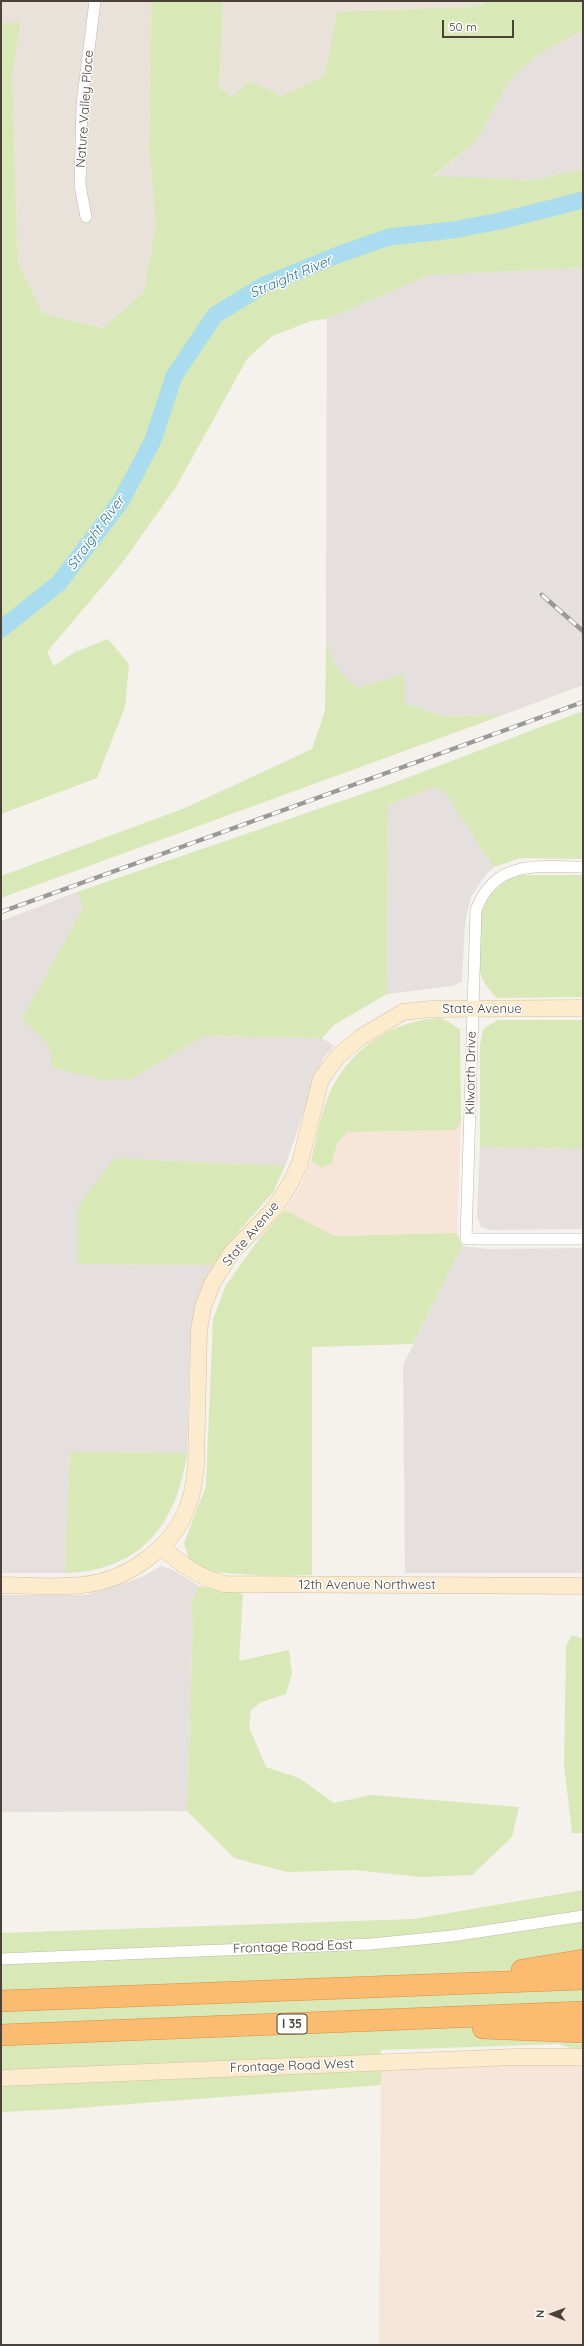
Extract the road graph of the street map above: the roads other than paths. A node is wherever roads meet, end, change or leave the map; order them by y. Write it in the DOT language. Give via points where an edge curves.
graph roads {
  1 [pos="95,1"];
  2 [pos="86,217"];
  3 [pos="583,867"];
  4 [pos="583,1008"];
  5 [pos="472,1009"];
  6 [pos="583,1239"];
  7 [pos="162,1547"];
  8 [pos="1,1585"];
  9 [pos="583,1586"];
  10 [pos="583,1916"];
  11 [pos="1,1959"];
  12 [pos="583,1960"];
  13 [pos="583,1979"];
  14 [pos="370,1987"];
  15 [pos="1,2001"];
  16 [pos="583,2012"];
  17 [pos="355,2022"];
  18 [pos="583,2032"];
  19 [pos="1,2035"];
  20 [pos="583,2057"];
  21 [pos="1,2078"];
  1 -- 2 [label="street, Nature Valley Place" via="82,105 80,185"];
  3 -- 5 [label="street, Kilworth Drive" via="521,869 504,875 489,887 480,899 474,920"];
  4 -- 5 [label="street, State Avenue"];
  5 -- 6 [label="street, Kilworth Drive" via="466,1239"];
  5 -- 7 [label="street, State Avenue" via="403,1012 361,1037 338,1056 321,1079 300,1163 290,1184 273,1210 232,1252 213,1282 203,1307 199,1330 194,1485 188,1507"];
  7 -- 8 [label="street, State Avenue" via="133,1568 83,1585"];
  7 -- 9 [label="street, 12th Avenue Northwest" via="202,1578 224,1584"];
  10 -- 11 [label="street, Frontage Road East" via="452,1936 371,1944"];
  12 -- 14 [label="highway" via="516,1971"];
  13 -- 14 [label="highway"];
  14 -- 15 [label="highway"];
  16 -- 17 [label="highway, I 35"];
  17 -- 18 [label="highway"];
  17 -- 19 [label="highway, I 35"];
  20 -- 21 [label="street, Frontage Road West" via="515,2057"];
}
